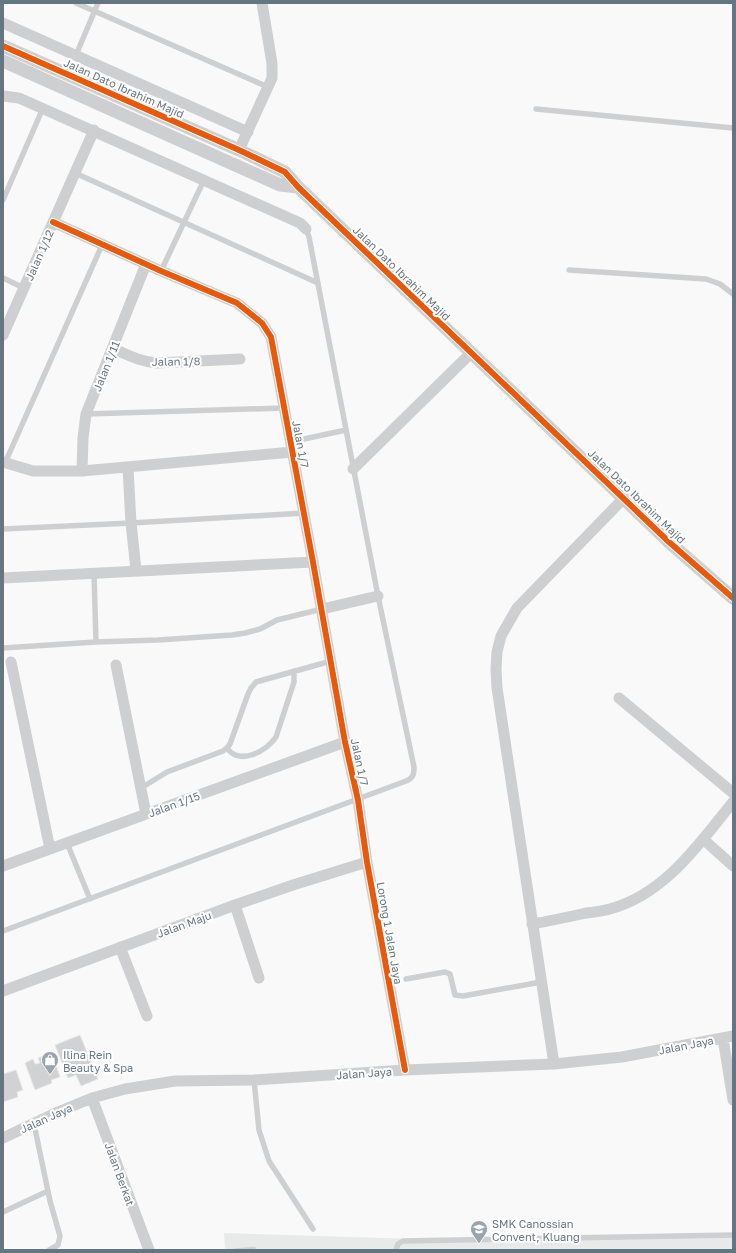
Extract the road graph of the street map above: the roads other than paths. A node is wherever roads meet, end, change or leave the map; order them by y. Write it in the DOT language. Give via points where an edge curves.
graph roads {
  1 [pos="76,3"];
  2 [pos="98,3"];
  3 [pos="262,3"];
  4 [pos="94,11"];
  5 [pos="3,23"];
  6 [pos="3,46"];
  7 [pos="76,55"];
  8 [pos="3,61"];
  9 [pos="268,87"];
  10 [pos="3,96"];
  11 [pos="43,108"];
  12 [pos="536,109"];
  13 [pos="733,128"];
  14 [pos="94,130"];
  15 [pos="248,132"];
  16 [pos="239,150"];
  17 [pos="75,173"];
  18 [pos="204,180"];
  19 [pos="298,187"];
  20 [pos="3,200"];
  21 [pos="53,222"];
  22 [pos="184,223"];
  23 [pos="306,229"];
  24 [pos="102,244"];
  25 [pos="146,264"];
  26 [pos="569,270"];
  27 [pos="161,271"];
  28 [pos="3,278"];
  29 [pos="318,283"];
  30 [pos="24,288"];
  31 [pos="733,294"];
  32 [pos="3,335"];
  33 [pos="114,348"];
  34 [pos="472,353"];
  35 [pos="240,359"];
  36 [pos="284,408"];
  37 [pos="86,414"];
  38 [pos="346,430"];
  39 [pos="291,447"];
  40 [pos="4,464"];
  41 [pos="128,468"];
  42 [pos="354,469"];
  43 [pos="82,471"];
  44 [pos="624,498"];
  45 [pos="304,513"];
  46 [pos="131,523"];
  47 [pos="3,529"];
  48 [pos="313,562"];
  49 [pos="136,570"];
  50 [pos="94,572"];
  51 [pos="3,578"];
  52 [pos="378,596"];
  53 [pos="733,598"];
  54 [pos="322,610"];
  55 [pos="96,642"];
  56 [pos="3,648"];
  57 [pos="331,660"];
  58 [pos="11,662"];
  59 [pos="116,665"];
  60 [pos="294,671"];
  61 [pos="619,698"];
  62 [pos="345,742"];
  63 [pos="227,748"];
  64 [pos="140,788"];
  65 [pos="733,793"];
  66 [pos="358,800"];
  67 [pos="733,802"];
  68 [pos="146,814"];
  69 [pos="703,840"];
  70 [pos="67,843"];
  71 [pos="50,849"];
  72 [pos="367,862"];
  73 [pos="3,866"];
  74 [pos="733,866"];
  75 [pos="90,899"];
  76 [pos="235,905"];
  77 [pos="532,924"];
  78 [pos="3,931"];
  79 [pos="120,947"];
  80 [pos="259,978"];
  81 [pos="406,978"];
  82 [pos="541,982"];
  83 [pos="3,991"];
  84 [pos="147,1016"];
  85 [pos="728,1037"];
  86 [pos="554,1064"];
  87 [pos="405,1070"];
  88 [pos="254,1080"];
  89 [pos="92,1098"];
  90 [pos="733,1100"];
  91 [pos="34,1124"];
  92 [pos="3,1138"];
  93 [pos="48,1191"];
  94 [pos="3,1212"];
  95 [pos="313,1229"];
  96 [pos="733,1235"];
  97 [pos="49,1250"];
  98 [pos="148,1250"];
  99 [pos="396,1250"];
  1 -- 4 [label="lane"];
  2 -- 4 [label="lane"];
  3 -- 9 [label="street" via="272,63 272,78"];
  4 -- 7 [label="lane"];
  4 -- 9 [label="lane"];
  5 -- 7 [label="street"];
  6 -- 16 [label="street, Jalan Dato Ibrahim Majid"];
  7 -- 15 [label="street"];
  8 -- 19 [label="street" via="280,185"];
  9 -- 15 [label="street"];
  10 -- 11 [label="street" via="19,98"];
  11 -- 14 [label="street"];
  11 -- 20 [label="lane"];
  12 -- 13 [label="lane"];
  14 -- 17 [label="street, Jalan 1/12"];
  14 -- 18 [label="street"];
  15 -- 16 [label="street"];
  16 -- 19 [label="street, Jalan Dato Ibrahim Majid" via="285,172"];
  17 -- 21 [label="street, Jalan 1/12"];
  17 -- 22 [label="lane"];
  18 -- 22 [label="lane"];
  18 -- 23 [label="street" via="300,223"];
  19 -- 34 [label="street, Jalan Dato Ibrahim Majid"];
  21 -- 24 [label="street, Jalan 1/7"];
  21 -- 30 [label="street, Jalan 1/12"];
  22 -- 27 [label="lane"];
  22 -- 29 [label="lane"];
  23 -- 29 [label="lane"];
  24 -- 25 [label="street, Jalan 1/7"];
  24 -- 40 [label="lane"];
  25 -- 27 [label="street, Jalan 1/7"];
  25 -- 33 [label="street, Jalan 1/11"];
  26 -- 31 [label="lane" via="706,279 720,284"];
  27 -- 36 [label="street, Jalan 1/7" via="237,303 262,323 270,337"];
  28 -- 30 [label="lane"];
  29 -- 38 [label="lane"];
  30 -- 32 [label="street, Jalan 1/12"];
  33 -- 35 [label="street, Jalan 1/8" via="139,360 157,363"];
  33 -- 37 [label="street, Jalan 1/11"];
  34 -- 42 [label="street"];
  34 -- 44 [label="street, Jalan Dato Ibrahim Majid"];
  36 -- 37 [label="lane"];
  36 -- 39 [label="street, Jalan 1/7"];
  37 -- 43 [label="street, Jalan 1/11"];
  38 -- 39 [label="lane"];
  38 -- 42 [label="lane"];
  39 -- 41 [label="street"];
  39 -- 45 [label="street, Jalan 1/7"];
  40 -- 43 [label="street" via="33,471"];
  41 -- 43 [label="street"];
  41 -- 46 [label="street"];
  42 -- 52 [label="lane"];
  44 -- 53 [label="street, Jalan Dato Ibrahim Majid" via="669,542"];
  44 -- 77 [label="street" via="517,608 500,636 496,658 497,688"];
  45 -- 46 [label="lane"];
  45 -- 48 [label="street, Jalan 1/7"];
  46 -- 47 [label="lane"];
  46 -- 49 [label="street"];
  48 -- 49 [label="street"];
  48 -- 54 [label="street, Jalan 1/7"];
  49 -- 50 [label="street"];
  50 -- 51 [label="street"];
  50 -- 55 [label="lane"];
  52 -- 54 [label="street"];
  52 -- 66 [label="lane" via="414,774 406,782"];
  54 -- 55 [label="lane" via="277,620 245,633"];
  54 -- 57 [label="street, Jalan 1/7"];
  55 -- 56 [label="lane"];
  57 -- 60 [label="lane"];
  57 -- 62 [label="street, Jalan 1/7"];
  58 -- 71 [label="street"];
  59 -- 64 [label="street"];
  60 -- 63 [label="lane" via="256,682 248,694"];
  60 -- 63 [label="lane" via="294,682 272,743 249,756 230,753"];
  61 -- 65 [label="street"];
  62 -- 66 [label="street, Jalan 1/7"];
  62 -- 68 [label="street, Jalan 1/15"];
  63 -- 64 [label="lane" via="167,772"];
  64 -- 68 [label="street"];
  66 -- 72 [label="street, Lorong 1 Jalan Jaya"];
  66 -- 75 [label="lane"];
  67 -- 69 [label="street"];
  68 -- 70 [label="street, Jalan 1/15"];
  69 -- 74 [label="street"];
  69 -- 77 [label="street" via="677,869 646,893 611,909"];
  70 -- 71 [label="street, Jalan 1/15"];
  70 -- 75 [label="lane"];
  71 -- 73 [label="street, Jalan 1/15"];
  72 -- 76 [label="street, Jalan Maju"];
  72 -- 87 [label="street, Lorong 1 Jalan Jaya"];
  75 -- 78 [label="lane"];
  76 -- 79 [label="street, Jalan Maju"];
  76 -- 80 [label="street"];
  77 -- 82 [label="street"];
  79 -- 83 [label="street, Jalan Maju"];
  79 -- 84 [label="street"];
  81 -- 82 [label="lane" via="445,972 450,974 455,995 463,996"];
  82 -- 86 [label="street"];
  85 -- 86 [label="street, Jalan Jaya" via="622,1057"];
  85 -- 90 [label="street"];
  86 -- 87 [label="street, Jalan Jaya"];
  87 -- 88 [label="street, Jalan Jaya"];
  88 -- 89 [label="street, Jalan Jaya" via="175,1081 125,1089"];
  88 -- 95 [label="lane" via="259,1130 269,1160"];
  89 -- 91 [label="street, Jalan Jaya"];
  89 -- 98 [label="street, Jalan Berkat"];
  91 -- 92 [label="street, Jalan Jaya"];
  91 -- 93 [label="lane"];
  93 -- 94 [label="lane"];
  93 -- 97 [label="lane" via="60,1236 58,1246"];
  96 -- 99 [label="lane" via="403,1241 398,1244"];
}
